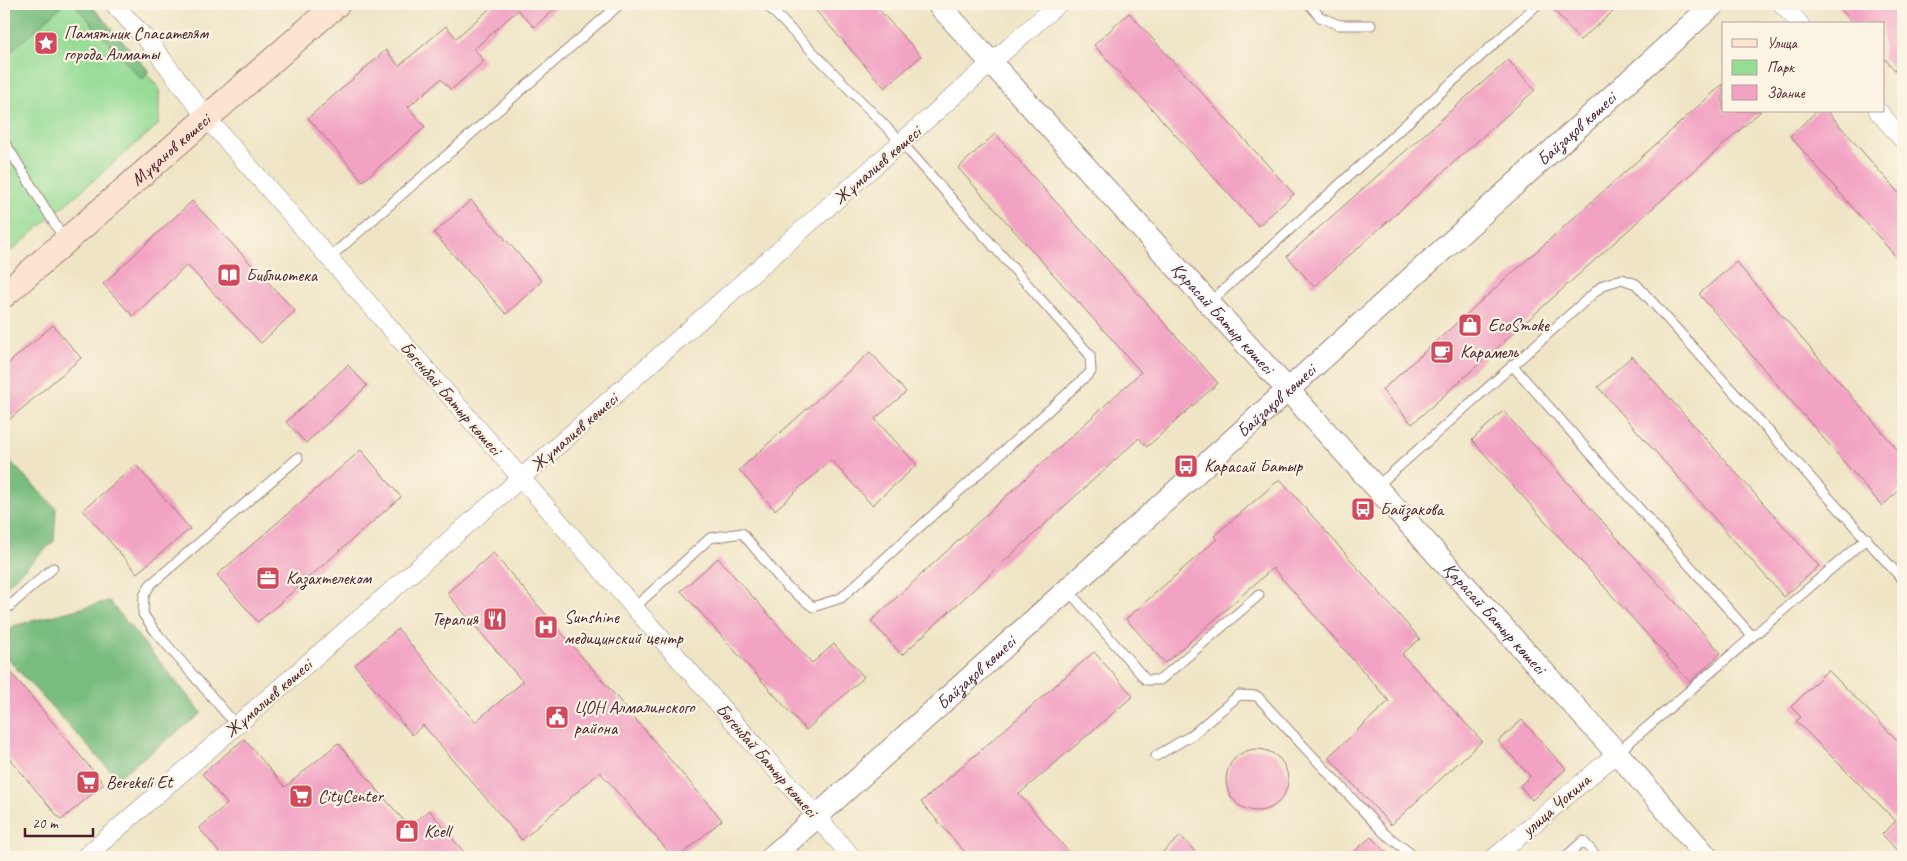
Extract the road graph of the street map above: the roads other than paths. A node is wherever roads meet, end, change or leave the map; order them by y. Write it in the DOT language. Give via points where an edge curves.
graph roads {
  1 [pos="114,4"];
  2 [pos="337,4"];
  3 [pos="620,4"];
  4 [pos="766,4"];
  5 [pos="938,4"];
  6 [pos="1058,4"];
  7 [pos="1309,4"];
  8 [pos="1538,4"];
  9 [pos="1714,4"];
  10 [pos="1782,4"];
  11 [pos="1798,22"];
  12 [pos="1371,25"];
  13 [pos="991,64"];
  14 [pos="1879,112"];
  15 [pos="206,117"];
  16 [pos="1903,140"];
  17 [pos="4,142"];
  18 [pos="902,143"];
  19 [pos="65,241"];
  20 [pos="329,258"];
  21 [pos="4,294"];
  22 [pos="1209,303"];
  23 [pos="1512,365"];
  24 [pos="1287,390"];
  25 [pos="298,458"];
  26 [pos="521,478"];
  27 [pos="1376,487"];
  28 [pos="1867,538"];
  29 [pos="53,568"];
  30 [pos="1903,580"];
  31 [pos="1067,589"];
  32 [pos="1259,595"];
  33 [pos="634,608"];
  34 [pos="4,611"];
  35 [pos="1752,636"];
  36 [pos="237,726"];
  37 [pos="1617,753"];
  38 [pos="1156,756"];
  39 [pos="816,817"];
  40 [pos="85,857"];
  41 [pos="772,857"];
  42 [pos="852,857"];
  43 [pos="1415,857"];
  44 [pos="1495,857"];
  45 [pos="1565,857"];
  46 [pos="1597,857"];
  47 [pos="1707,857"];
  1 -- 15 [label="street, Бөгенбай Батыр көшесі" via="153,47"];
  2 -- 15 [label="main road, Мұқанов көшесі"];
  3 -- 20 [label="lane"];
  4 -- 18 [label="lane"];
  5 -- 13 [label="street, Қарасай Батыр көшесі"];
  6 -- 13 [label="street, Жұмалиев көшесі"];
  7 -- 12 [label="lane" via="1320,17 1339,25"];
  8 -- 22 [label="lane"];
  9 -- 24 [label="street, Байзақов көшесі"];
  10 -- 11 [label="street"];
  13 -- 18 [label="street, Жұмалиев көшесі"];
  13 -- 22 [label="street, Қарасай Батыр көшесі"];
  14 -- 16 [label="street"];
  15 -- 19 [label="main road, Мұқанов көшесі"];
  15 -- 20 [label="street, Бөгенбай Батыр көшесі"];
  17 -- 19 [label="lane"];
  18 -- 26 [label="street, Жұмалиев көшесі"];
  18 -- 33 [label="lane" via="1090,355 1091,372 841,598 813,607 786,586 742,533 710,538"];
  19 -- 21 [label="main road, Мұқанов көшесі"];
  20 -- 26 [label="street, Бөгенбай Батыр көшесі"];
  22 -- 24 [label="street, Қарасай Батыр көшесі"];
  23 -- 27 [label="lane"];
  23 -- 28 [label="lane" via="1602,285 1622,279 1636,284"];
  23 -- 35 [label="lane"];
  24 -- 27 [label="street, Қарасай Батыр көшесі"];
  24 -- 31 [label="street, Байзақов көшесі"];
  25 -- 36 [label="lane" via="150,585 144,596 143,614 155,632"];
  26 -- 33 [label="street, Бөгенбай Батыр көшесі"];
  26 -- 36 [label="street, Жұмалиев көшесі"];
  27 -- 37 [label="street, Қарасай Батыр көшесі"];
  28 -- 30 [label="lane"];
  28 -- 35 [label="lane"];
  29 -- 34 [label="lane"];
  31 -- 32 [label="lane" via="1146,680 1160,680"];
  31 -- 39 [label="street, Байзақов көшесі"];
  33 -- 39 [label="street, Бөгенбай Батыр көшесі"];
  35 -- 37 [label="lane"];
  36 -- 40 [label="street, Жұмалиев көшесі"];
  37 -- 44 [label="street, улица Чокина"];
  37 -- 47 [label="street, Қарасай Батыр көшесі"];
  38 -- 43 [label="lane" via="1192,735 1239,695 1257,696 1384,833"];
  39 -- 41 [label="street, Байзақов көшесі"];
  39 -- 42 [label="street, Бөгенбай Батыр көшесі"];
  45 -- 46 [label="lane" via="1583,842"];
}
